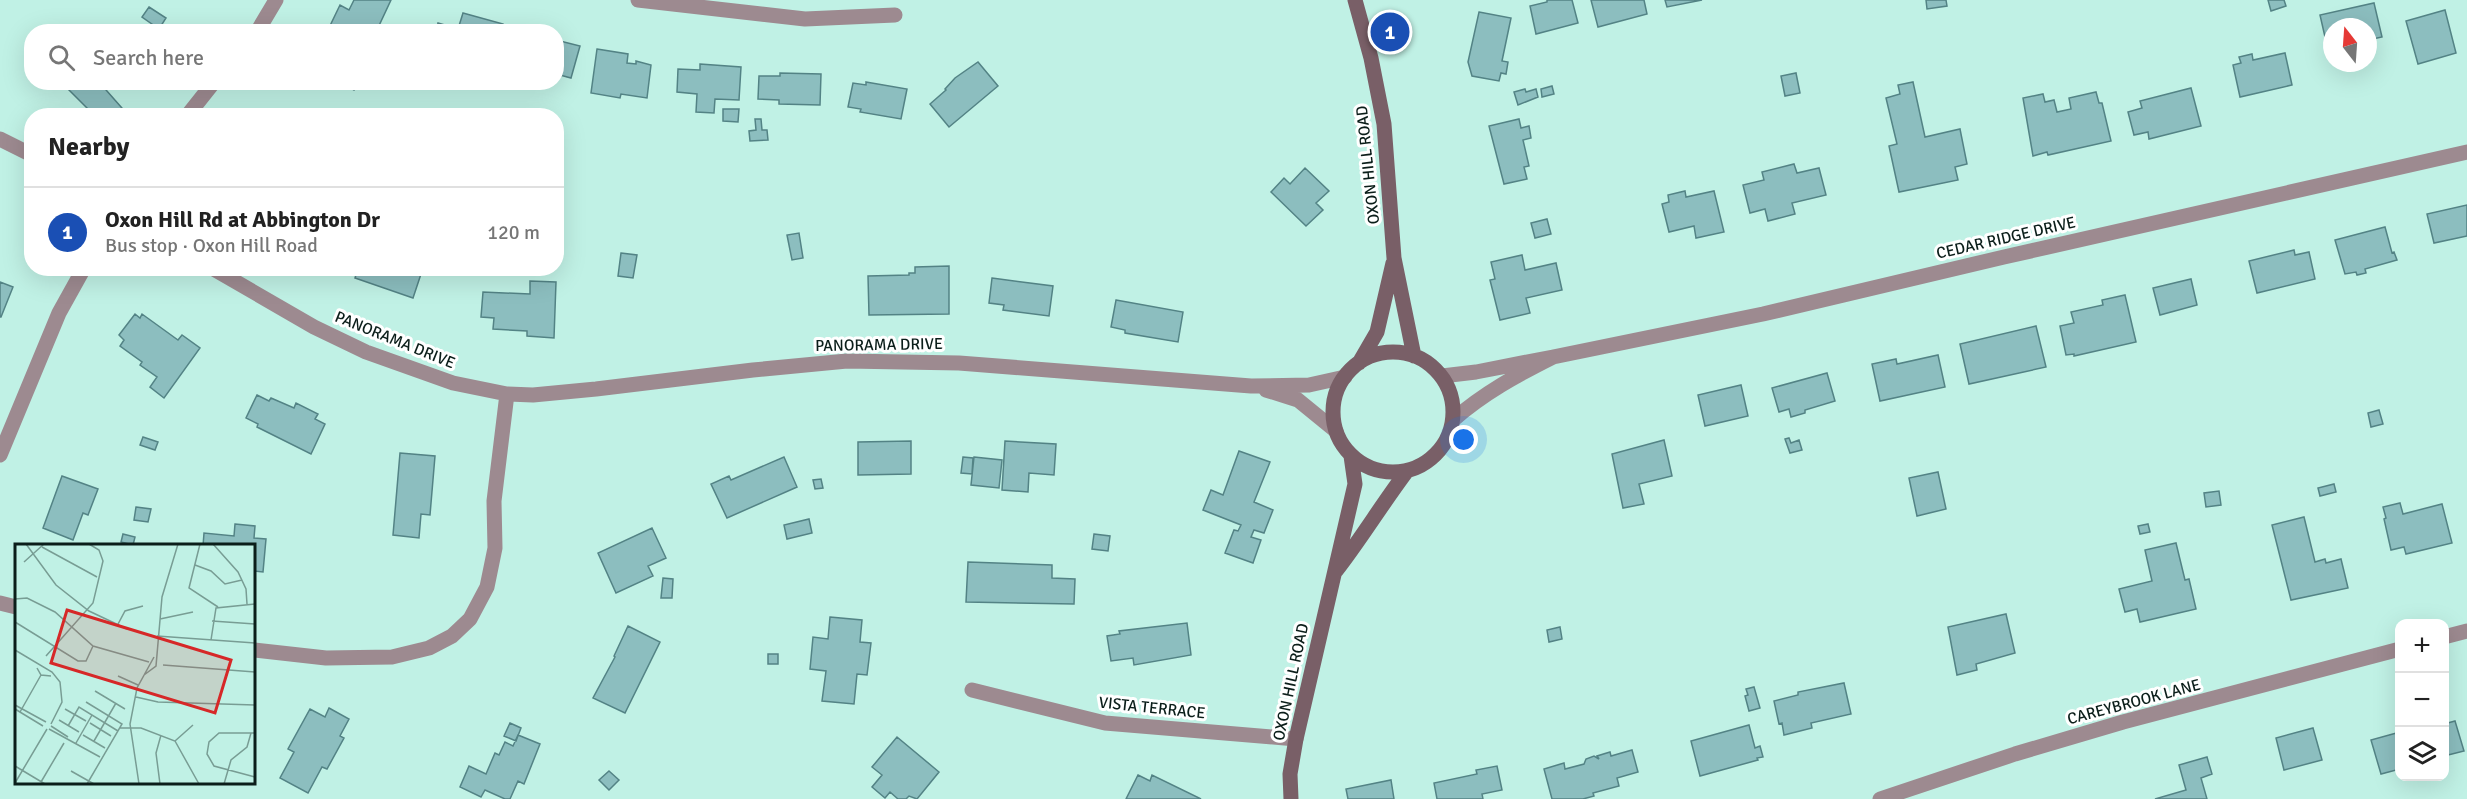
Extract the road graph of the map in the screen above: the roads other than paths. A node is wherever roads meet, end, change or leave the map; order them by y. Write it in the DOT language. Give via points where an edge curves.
graph roads {
  1 [pos="276,0"];
  2 [pos="638,0"];
  3 [pos="1355,0"];
  4 [pos="745,6"];
  5 [pos="895,15"];
  6 [pos="262,24"];
  7 [pos="207,90"];
  8 [pos="193,108"];
  9 [pos="0,139"];
  10 [pos="24,152"];
  11 [pos="2467,152"];
  12 [pos="1394,258"];
  13 [pos="79,276"];
  14 [pos="226,276"];
  15 [pos="1414,356"];
  16 [pos="1553,357"];
  17 [pos="1359,363"];
  18 [pos="1442,376"];
  19 [pos="1345,377"];
  20 [pos="1251,386"];
  21 [pos="507,394"];
  22 [pos="1453,420"];
  23 [pos="1336,431"];
  24 [pos="0,455"];
  25 [pos="1351,456"];
  26 [pos="1407,471"];
  27 [pos="1334,574"];
  28 [pos="0,603"];
  29 [pos="15,607"];
  30 [pos="2467,631"];
  31 [pos="2449,636"];
  32 [pos="255,650"];
  33 [pos="2395,651"];
  34 [pos="972,690"];
  35 [pos="1296,739"];
  36 [pos="1291,799"];
  37 [pos="1880,799"];
  1 -- 6 [label="street"];
  2 -- 4 [label="street"];
  3 -- 12 [label="main road, OXON HILL ROAD" via="1384,124"];
  4 -- 5 [label="street" via="827,20"];
  7 -- 8 [label="street"];
  9 -- 10 [label="street"];
  11 -- 16 [label="street, CEDAR RIDGE DRIVE" via="1764,314"];
  12 -- 15 [label="main road, OXON HILL ROAD"];
  12 -- 17 [label="main road, OXON HILL ROAD" via="1377,332"];
  13 -- 24 [label="street" via="58,312"];
  14 -- 21 [label="street, PANORAMA DRIVE" via="366,352 453,383"];
  15 -- 17 [label="main road" via="1386,353"];
  15 -- 18 [label="main road"];
  16 -- 18 [label="street, CEDAR RIDGE DRIVE"];
  16 -- 22 [label="street, CEDAR RIDGE DRIVE" via="1476,400"];
  17 -- 19 [label="main road"];
  18 -- 22 [label="main road" via="1453,405"];
  19 -- 20 [label="street, PANORAMA DRIVE" via="1310,385"];
  19 -- 23 [label="main road" via="1336,393"];
  20 -- 21 [label="street, PANORAMA DRIVE" via="959,363 857,361 596,389"];
  20 -- 23 [label="street, PANORAMA DRIVE" via="1298,399"];
  21 -- 32 [label="street" via="494,501 495,548 487,587 470,619 453,636 429,648 392,657 326,658"];
  22 -- 26 [label="main road" via="1445,443 1429,461"];
  23 -- 25 [label="main road"];
  25 -- 26 [label="main road" via="1377,470"];
  25 -- 27 [label="main road, OXON HILL ROAD" via="1354,484"];
  26 -- 27 [label="main road, OXON HILL ROAD"];
  27 -- 35 [label="main road, OXON HILL ROAD"];
  28 -- 29 [label="street"];
  30 -- 31 [label="street"];
  33 -- 37 [label="street, CAREYBROOK LANE" via="2123,722"];
  34 -- 35 [label="street, VISTA TERRACE" via="1105,723"];
  35 -- 36 [label="main road, OXON HILL ROAD" via="1290,774"];
}
